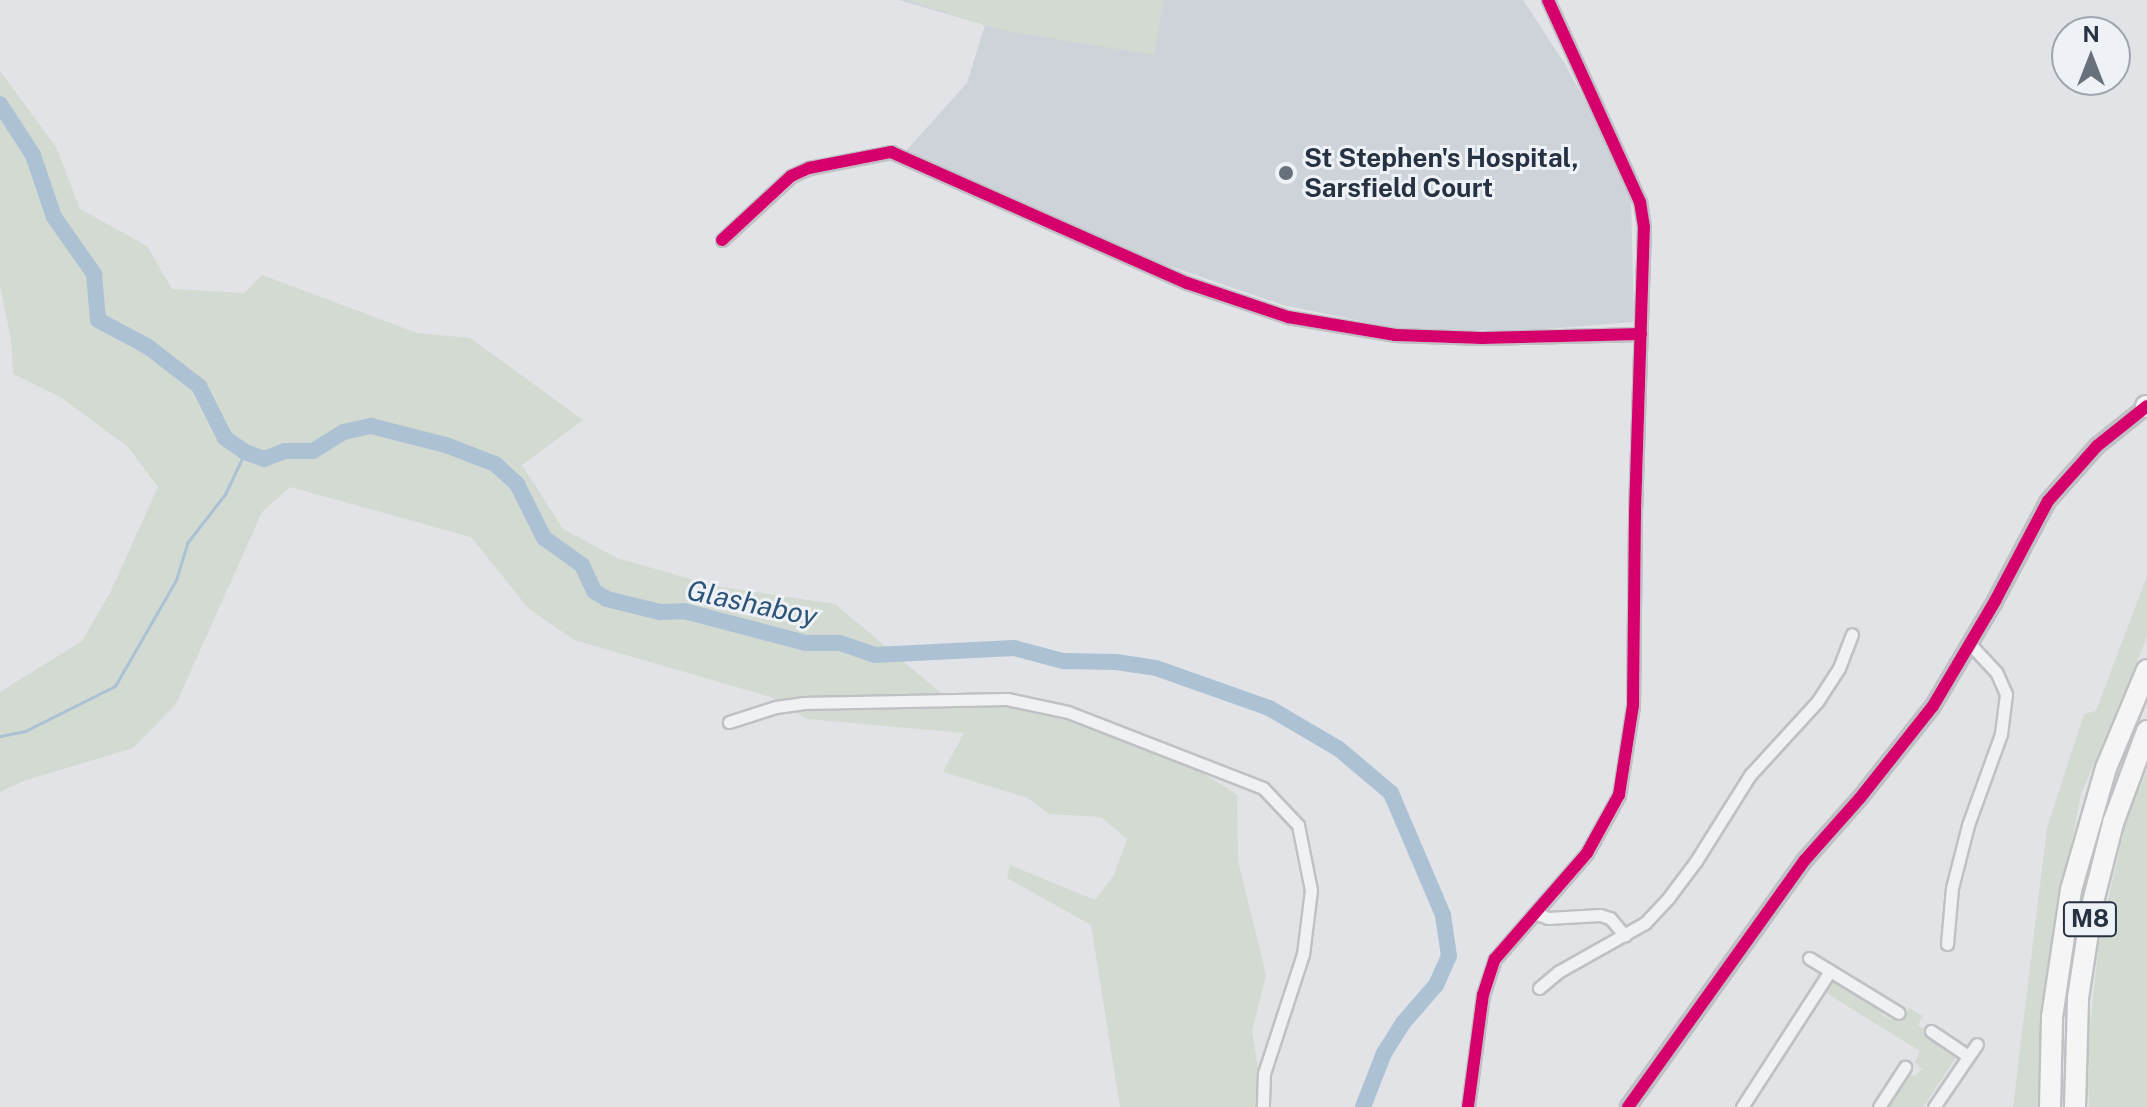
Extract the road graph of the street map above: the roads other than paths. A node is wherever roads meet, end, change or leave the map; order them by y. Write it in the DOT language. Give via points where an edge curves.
graph roads {
  1 [pos="1548,0"];
  2 [pos="722,240"];
  3 [pos="1641,334"];
  4 [pos="2147,406"];
  5 [pos="1852,634"];
  6 [pos="1970,644"];
  7 [pos="2147,670"];
  8 [pos="729,722"];
  9 [pos="2147,731"];
  10 [pos="1535,913"];
  11 [pos="1625,936"];
  12 [pos="1947,944"];
  13 [pos="1809,958"];
  14 [pos="1830,971"];
  15 [pos="1539,988"];
  16 [pos="1899,1013"];
  17 [pos="1931,1031"];
  18 [pos="1977,1044"];
  19 [pos="1968,1056"];
  20 [pos="1905,1067"];
  21 [pos="1263,1107"];
  22 [pos="1468,1107"];
  23 [pos="1628,1107"];
  24 [pos="1742,1107"];
  25 [pos="1879,1107"];
  26 [pos="1934,1107"];
  27 [pos="2050,1107"];
  28 [pos="2075,1107"];
  1 -- 3 [label="street" via="1640,202"];
  2 -- 3 [label="street" via="791,176 891,152 1187,283 1288,317 1395,335"];
  3 -- 10 [label="street" via="1633,706 1619,795 1587,853"];
  4 -- 6 [label="main road" via="2097,446 2048,501"];
  5 -- 11 [label="street" via="1839,668 1817,702 1750,775 1669,897"];
  6 -- 12 [label="street" via="1996,672 2006,706 1952,888"];
  6 -- 23 [label="main road" via="1933,706 1804,861"];
  7 -- 27 [label="highway, M8" via="2106,768 2071,890 2052,1017"];
  8 -- 21 [label="street" via="803,703 1007,699 1068,712 1263,788 1298,825 1311,890 1303,954 1264,1073"];
  9 -- 28 [label="highway, M8" via="2113,823 2092,906 2078,998"];
  10 -- 11 [label="street" via="1548,918 1600,915 1610,918"];
  10 -- 22 [label="street" via="1495,959"];
  11 -- 15 [label="street"];
  13 -- 14 [label="street"];
  14 -- 16 [label="street"];
  14 -- 24 [label="street"];
  17 -- 19 [label="street"];
  18 -- 19 [label="street"];
  19 -- 26 [label="street"];
  20 -- 25 [label="street"];
}
